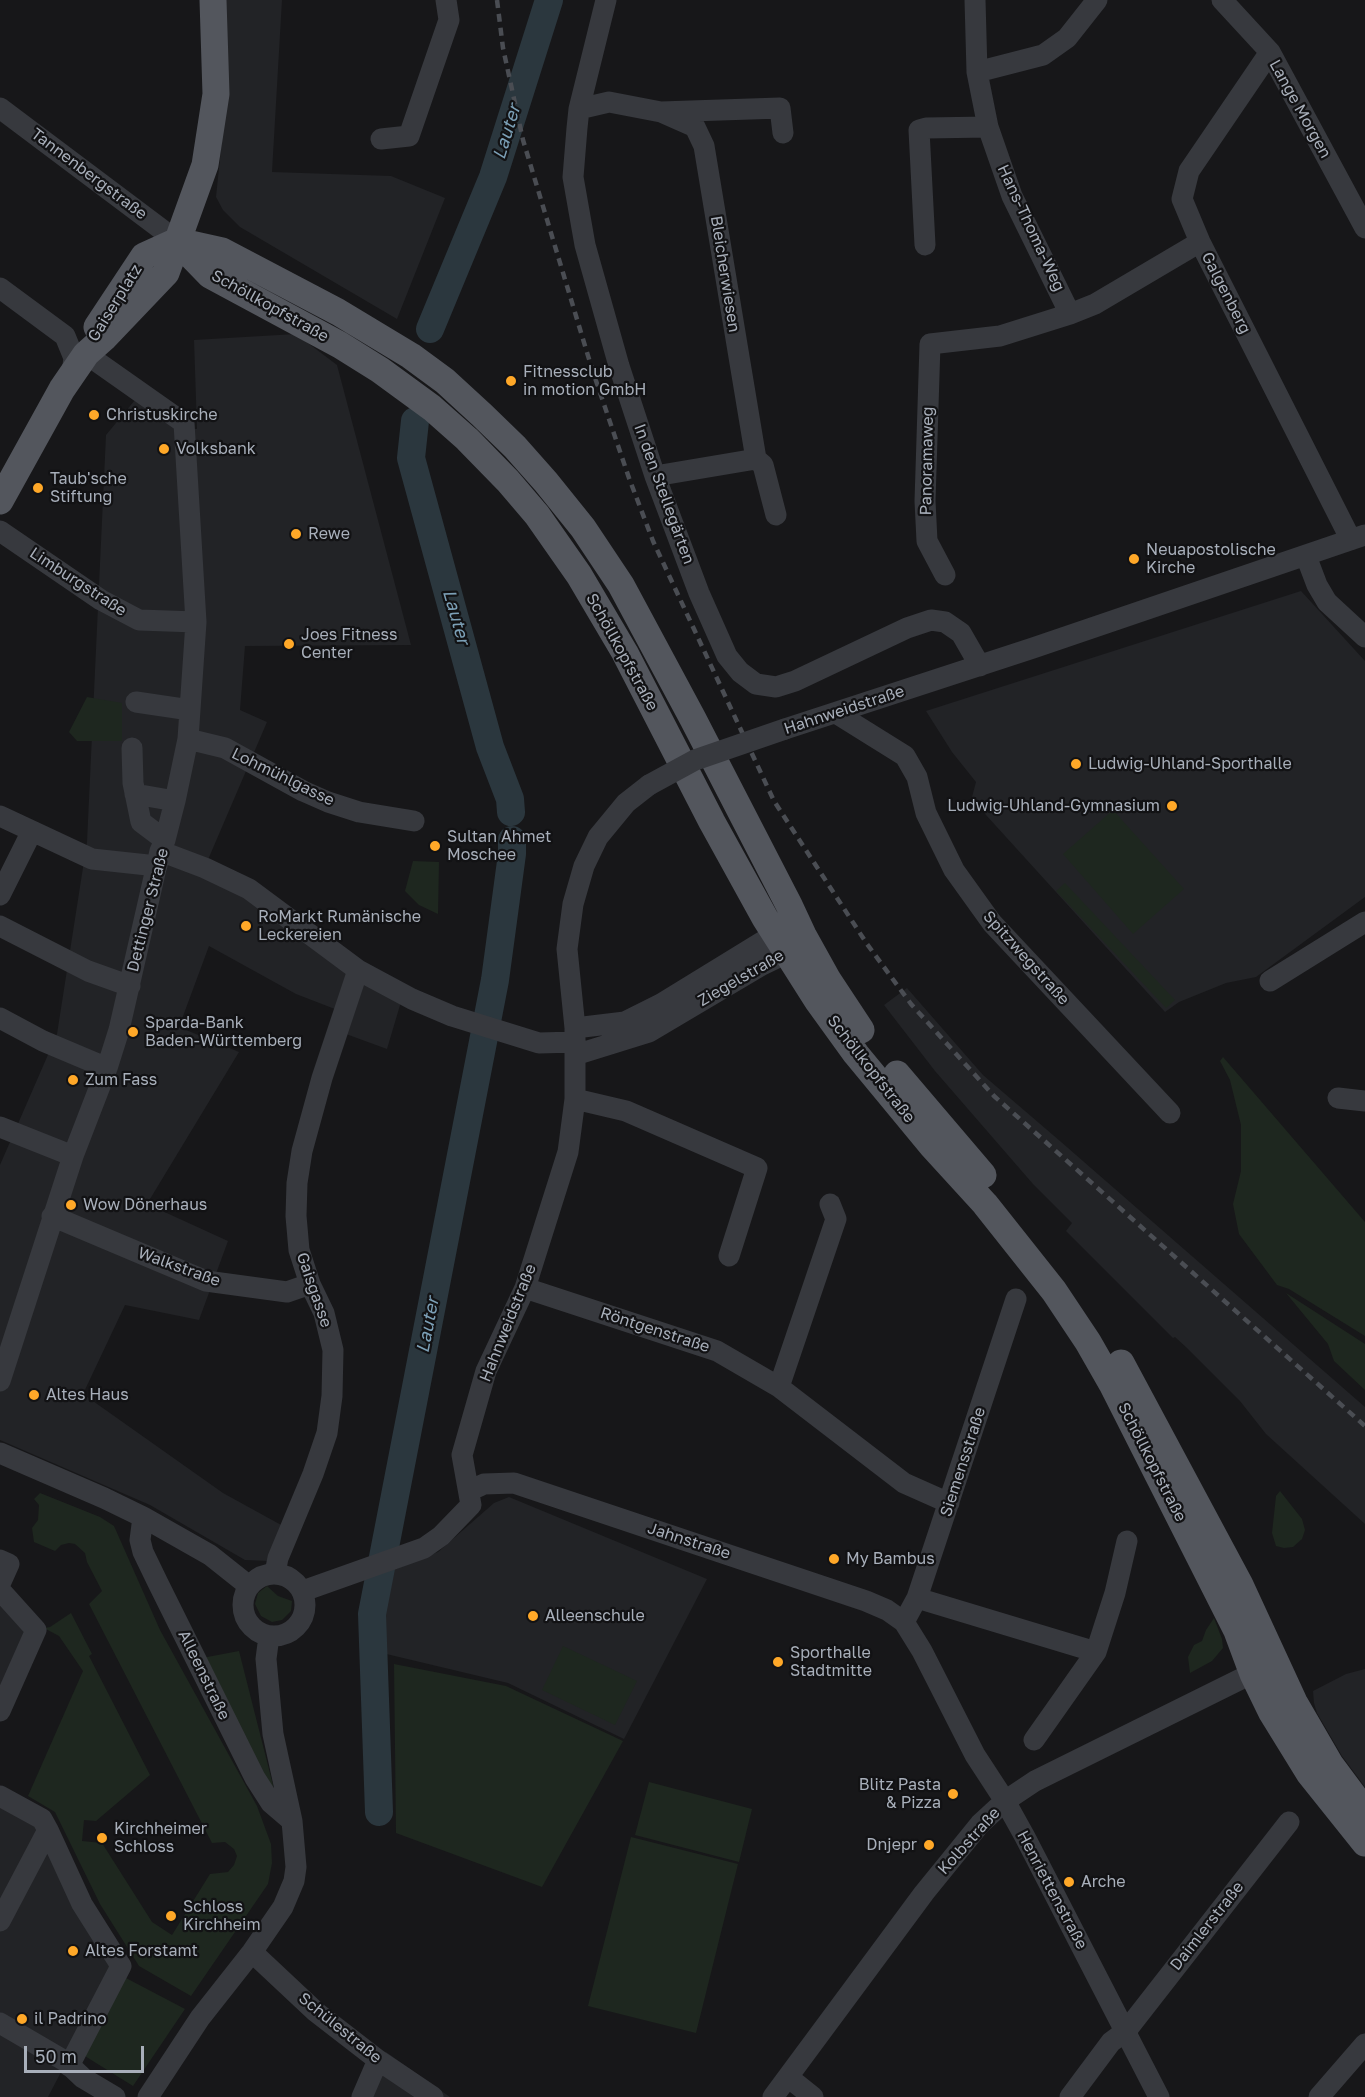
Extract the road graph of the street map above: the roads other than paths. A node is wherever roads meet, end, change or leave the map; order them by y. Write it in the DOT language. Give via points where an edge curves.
graph roads {
  1 [pos="204,0"];
  2 [pos="213,0"];
  3 [pos="446,0"];
  4 [pos="606,0"];
  5 [pos="975,0"];
  6 [pos="1097,0"];
  7 [pos="1222,0"];
  8 [pos="1269,52"];
  9 [pos="977,72"];
  10 [pos="0,108"];
  11 [pos="579,109"];
  12 [pos="661,112"];
  13 [pos="987,127"];
  14 [pos="210,130"];
  15 [pos="783,133"];
  16 [pos="381,140"];
  17 [pos="1365,228"];
  18 [pos="177,241"];
  19 [pos="1200,242"];
  20 [pos="925,244"];
  21 [pos="0,288"];
  22 [pos="1070,314"];
  23 [pos="930,344"];
  24 [pos="79,364"];
  25 [pos="184,423"];
  26 [pos="756,459"];
  27 [pos="655,477"];
  28 [pos="0,501"];
  29 [pos="776,515"];
  30 [pos="0,531"];
  31 [pos="1358,538"];
  32 [pos="1306,556"];
  33 [pos="945,574"];
  34 [pos="196,622"];
  35 [pos="1365,637"];
  36 [pos="980,666"];
  37 [pos="136,702"];
  38 [pos="190,710"];
  39 [pos="836,713"];
  40 [pos="188,739"];
  41 [pos="132,748"];
  42 [pos="135,794"];
  43 [pos="176,801"];
  44 [pos="0,816"];
  45 [pos="414,821"];
  46 [pos="32,831"];
  47 [pos="161,852"];
  48 [pos="0,895"];
  49 [pos="1365,922"];
  50 [pos="0,926"];
  51 [pos="788,941"];
  52 [pos="358,970"];
  53 [pos="1270,981"];
  54 [pos="129,986"];
  55 [pos="0,1018"];
  56 [pos="575,1042"];
  57 [pos="107,1068"];
  58 [pos="1338,1098"];
  59 [pos="575,1099"];
  60 [pos="1365,1101"];
  61 [pos="1170,1113"];
  62 [pos="0,1127"];
  63 [pos="73,1156"];
  64 [pos="831,1204"];
  65 [pos="52,1216"];
  66 [pos="729,1256"];
  67 [pos="310,1284"];
  68 [pos="525,1288"];
  69 [pos="1016,1299"];
  70 [pos="0,1381"];
  71 [pos="779,1387"];
  72 [pos="0,1453"];
  73 [pos="469,1491"];
  74 [pos="949,1503"];
  75 [pos="143,1517"];
  76 [pos="1127,1541"];
  77 [pos="0,1560"];
  78 [pos="275,1573"];
  79 [pos="0,1584"];
  80 [pos="249,1586"];
  81 [pos="0,1590"];
  82 [pos="303,1591"];
  83 [pos="917,1598"];
  84 [pos="904,1622"];
  85 [pos="269,1636"];
  86 [pos="1096,1652"];
  87 [pos="1264,1668"];
  88 [pos="0,1711"];
  89 [pos="1034,1740"];
  90 [pos="0,1796"];
  91 [pos="1005,1801"];
  92 [pos="1365,1811"];
  93 [pos="292,1821"];
  94 [pos="1289,1822"];
  95 [pos="48,1830"];
  96 [pos="1365,1843"];
  97 [pos="0,1921"];
  98 [pos="252,1952"];
  99 [pos="0,2023"];
  100 [pos="1126,2031"];
  101 [pos="1365,2044"];
  102 [pos="378,2060"];
  103 [pos="69,2067"];
  104 [pos="788,2077"];
  105 [pos="115,2097"];
  106 [pos="148,2097"];
  107 [pos="362,2097"];
  108 [pos="433,2097"];
  109 [pos="773,2097"];
  110 [pos="813,2097"];
  111 [pos="1070,2097"];
  112 [pos="1159,2097"];
  113 [pos="1319,2097"];
  1 -- 14 [label="main road"];
  2 -- 14 [label="main road" via="216,94"];
  3 -- 16 [label="street" via="449,20 409,136"];
  4 -- 11 [label="street, In den Stellegärten"];
  5 -- 9 [label="street, Hans-Thoma-Weg"];
  6 -- 9 [label="street" via="1067,38 1043,55"];
  7 -- 8 [label="street, Lange Morgen"];
  8 -- 17 [label="street, Lange Morgen"];
  8 -- 19 [label="street, Galgenberg" via="1189,171 1182,199"];
  9 -- 13 [label="street, Hans-Thoma-Weg"];
  10 -- 18 [label="street, Tannenbergstraße"];
  11 -- 12 [label="street, Bleicherwiesen" via="609,102"];
  11 -- 27 [label="street, In den Stellegärten" via="573,177 585,245"];
  12 -- 15 [label="street, Bleicherwiesen" via="780,108"];
  12 -- 26 [label="street, Bleicherwiesen" via="695,128 704,146"];
  13 -- 20 [label="street" via="919,130"];
  13 -- 22 [label="street, Hans-Thoma-Weg" via="1012,196"];
  14 -- 18 [label="main road" via="206,165"];
  18 -- 24 [label="main road, Gaiserplatz" via="144,256 93,332"];
  18 -- 51 [label="main road, Schöllkopfstraße" via="210,274 392,378 467,440 526,502 579,575 625,653 712,822"];
  19 -- 22 [label="street, Hans-Thoma-Weg" via="1095,304"];
  19 -- 31 [label="street, Galgenberg"];
  21 -- 24 [label="street" via="65,336"];
  22 -- 23 [label="street, Hans-Thoma-Weg" via="1000,336"];
  23 -- 33 [label="street, Panoramaweg" via="924,501 927,542"];
  24 -- 25 [label="street, Gaiserplatz"];
  24 -- 28 [label="main road"];
  25 -- 34 [label="street, Dettinger Straße"];
  26 -- 27 [label="street"];
  26 -- 29 [label="street, Bleicherwiesen" via="763,465"];
  27 -- 36 [label="street, In den Stellegärten" via="699,593 728,656 756,684 776,687 795,681 931,620 945,622 961,633"];
  30 -- 34 [label="street, Limburgstraße" via="101,600 139,620"];
  31 -- 32 [label="street, Hahnweidstraße"];
  32 -- 35 [label="street" via="1327,602"];
  32 -- 36 [label="street, Hahnweidstraße"];
  34 -- 38 [label="street, Dettinger Straße"];
  36 -- 39 [label="street, Hahnweidstraße"];
  37 -- 38 [label="street"];
  38 -- 40 [label="street, Dettinger Straße"];
  39 -- 56 [label="street, Hahnweidstraße, bridge" via="695,760 649,785 626,803 598,837 573,904 567,949"];
  39 -- 61 [label="street, Spitzwegstraße" via="906,756 926,813 954,870 992,923"];
  40 -- 43 [label="street, Dettinger Straße"];
  40 -- 45 [label="street, Lohmühlgasse" via="225,748 328,802 359,812"];
  41 -- 42 [label="street"];
  42 -- 43 [label="street"];
  42 -- 47 [label="street" via="141,822"];
  43 -- 47 [label="street, Dettinger Straße"];
  44 -- 46 [label="street"];
  46 -- 47 [label="street" via="92,859"];
  46 -- 48 [label="street"];
  47 -- 52 [label="street, Ziegelstraße" via="249,889"];
  47 -- 54 [label="street, Dettinger Straße"];
  49 -- 53 [label="street"];
  50 -- 54 [label="street" via="87,971"];
  51 -- 56 [label="street, Ziegelstraße" via="762,966 649,1032"];
  51 -- 87 [label="main road, Schöllkopfstraße" via="828,980 857,1025 1063,1271 1100,1327 1240,1585"];
  52 -- 56 [label="street, Ziegelstraße" via="412,999 472,1023 539,1043"];
  52 -- 67 [label="street, Gaisgasse" via="322,1078 297,1183 299,1250"];
  54 -- 57 [label="street, Dettinger Straße"];
  55 -- 57 [label="street"];
  56 -- 59 [label="street, Hahnweidstraße"];
  57 -- 63 [label="street, Dettinger Straße"];
  58 -- 60 [label="street"];
  59 -- 66 [label="street" via="626,1111 757,1168"];
  59 -- 68 [label="street, Hahnweidstraße" via="567,1152"];
  62 -- 63 [label="street"];
  63 -- 65 [label="street, Dettinger Straße"];
  64 -- 71 [label="street" via="836,1219"];
  65 -- 67 [label="street, Walkstraße" via="206,1281 287,1292"];
  65 -- 70 [label="street, Dettinger Straße"];
  67 -- 78 [label="street, Gaisgasse" via="324,1313 333,1350 332,1396 327,1433"];
  68 -- 71 [label="street, Röntgenstraße" via="717,1351"];
  68 -- 73 [label="street, Hahnweidstraße" via="486,1371 462,1455"];
  69 -- 74 [label="street, Siemensstraße"];
  71 -- 74 [label="street, Röntgenstraße" via="904,1483"];
  72 -- 75 [label="street"];
  73 -- 82 [label="street" via="471,1505 424,1548"];
  73 -- 84 [label="street, Jahnstraße" via="484,1484 514,1483 866,1601"];
  74 -- 83 [label="street, Siemensstraße"];
  75 -- 80 [label="street" via="210,1555"];
  75 -- 93 [label="street, Alleenstraße" via="140,1540 158,1583 255,1778 271,1803"];
  76 -- 86 [label="street"];
  77 -- 79 [label="street" via="9,1564"];
  78 -- 80 [label="street" via="262,1576"];
  78 -- 82 [label="street" via="296,1581"];
  80 -- 85 [label="street" via="243,1608 247,1621 256,1631"];
  81 -- 88 [label="street" via="36,1630"];
  82 -- 85 [label="street" via="306,1608 300,1624 286,1634"];
  83 -- 84 [label="street, Siemensstraße"];
  83 -- 86 [label="street"];
  84 -- 91 [label="street, Henriettenstraße" via="975,1755"];
  85 -- 93 [label="street" via="266,1659 273,1734"];
  86 -- 89 [label="street"];
  87 -- 91 [label="street, Kolbstraße" via="1035,1780"];
  87 -- 92 [label="main road, Schöllkopfstraße" via="1294,1702 1329,1764"];
  87 -- 96 [label="main road, Schöllkopfstraße" via="1272,1713 1309,1773"];
  90 -- 95 [label="street" via="42,1819"];
  91 -- 100 [label="street, Henriettenstraße"];
  91 -- 104 [label="street, Kolbstraße" via="953,1856"];
  93 -- 98 [label="street" via="294,1881 283,1906"];
  94 -- 100 [label="street, Daimlerstraße"];
  95 -- 97 [label="street"];
  95 -- 103 [label="street" via="82,1904 122,1966"];
  98 -- 102 [label="street, Schülestraße" via="316,2012"];
  98 -- 106 [label="street" via="200,2018"];
  99 -- 103 [label="street"];
  100 -- 111 [label="street, Daimlerstraße" via="1111,2042"];
  100 -- 112 [label="street, Henriettenstraße"];
  101 -- 113 [label="street"];
  102 -- 107 [label="street"];
  102 -- 108 [label="street, Schülestraße"];
  103 -- 105 [label="street"];
  104 -- 109 [label="street, Kolbstraße"];
  104 -- 110 [label="street"];
}
